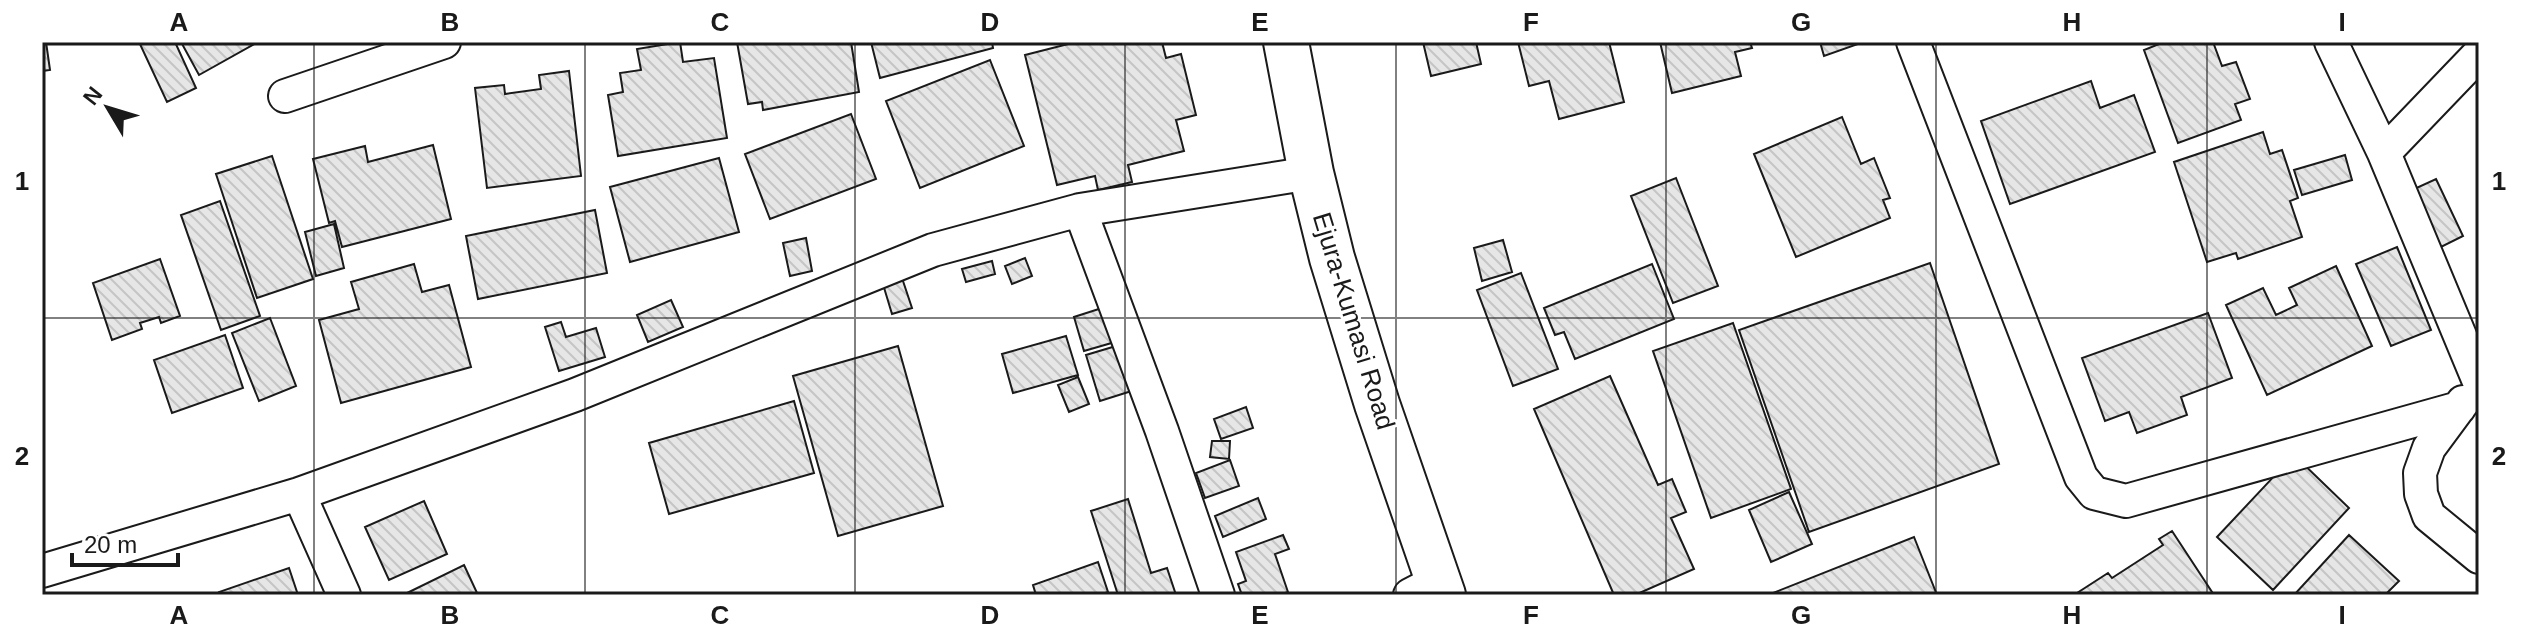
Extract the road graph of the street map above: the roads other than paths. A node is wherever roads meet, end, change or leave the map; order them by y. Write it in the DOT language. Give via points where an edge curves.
graph roads {
  1 [pos="444,42"];
  2 [pos="1286,42"];
  3 [pos="1913,42"];
  4 [pos="2331,42"];
  5 [pos="2479,54"];
  6 [pos="285,96"];
  7 [pos="2384,153"];
  8 [pos="1311,173"];
  9 [pos="1080,210"];
  10 [pos="2479,378"];
  11 [pos="2459,408"];
  12 [pos="299,494"];
  13 [pos="2479,557"];
  14 [pos="42,571"];
  15 [pos="1430,590"];
  16 [pos="344,595"];
  17 [pos="1218,595"];
  1 -- 6 [label="street"];
  2 -- 8 [label="main road, Ejura-Kumasi Road"];
  3 -- 11 [label="street" via="2081,477 2094,493 2126,501"];
  4 -- 7 [label="street"];
  5 -- 7 [label="street"];
  7 -- 10 [label="street"];
  8 -- 9 [label="street"];
  8 -- 15 [label="main road, Ejura-Kumasi Road"];
  9 -- 12 [label="street" via="933,250 575,395"];
  9 -- 17 [label="street"];
  10 -- 11 [label="street"];
  11 -- 13 [label="street" via="2429,448 2420,473 2421,494 2429,516"];
  12 -- 14 [label="street"];
  12 -- 16 [label="street"];
}
